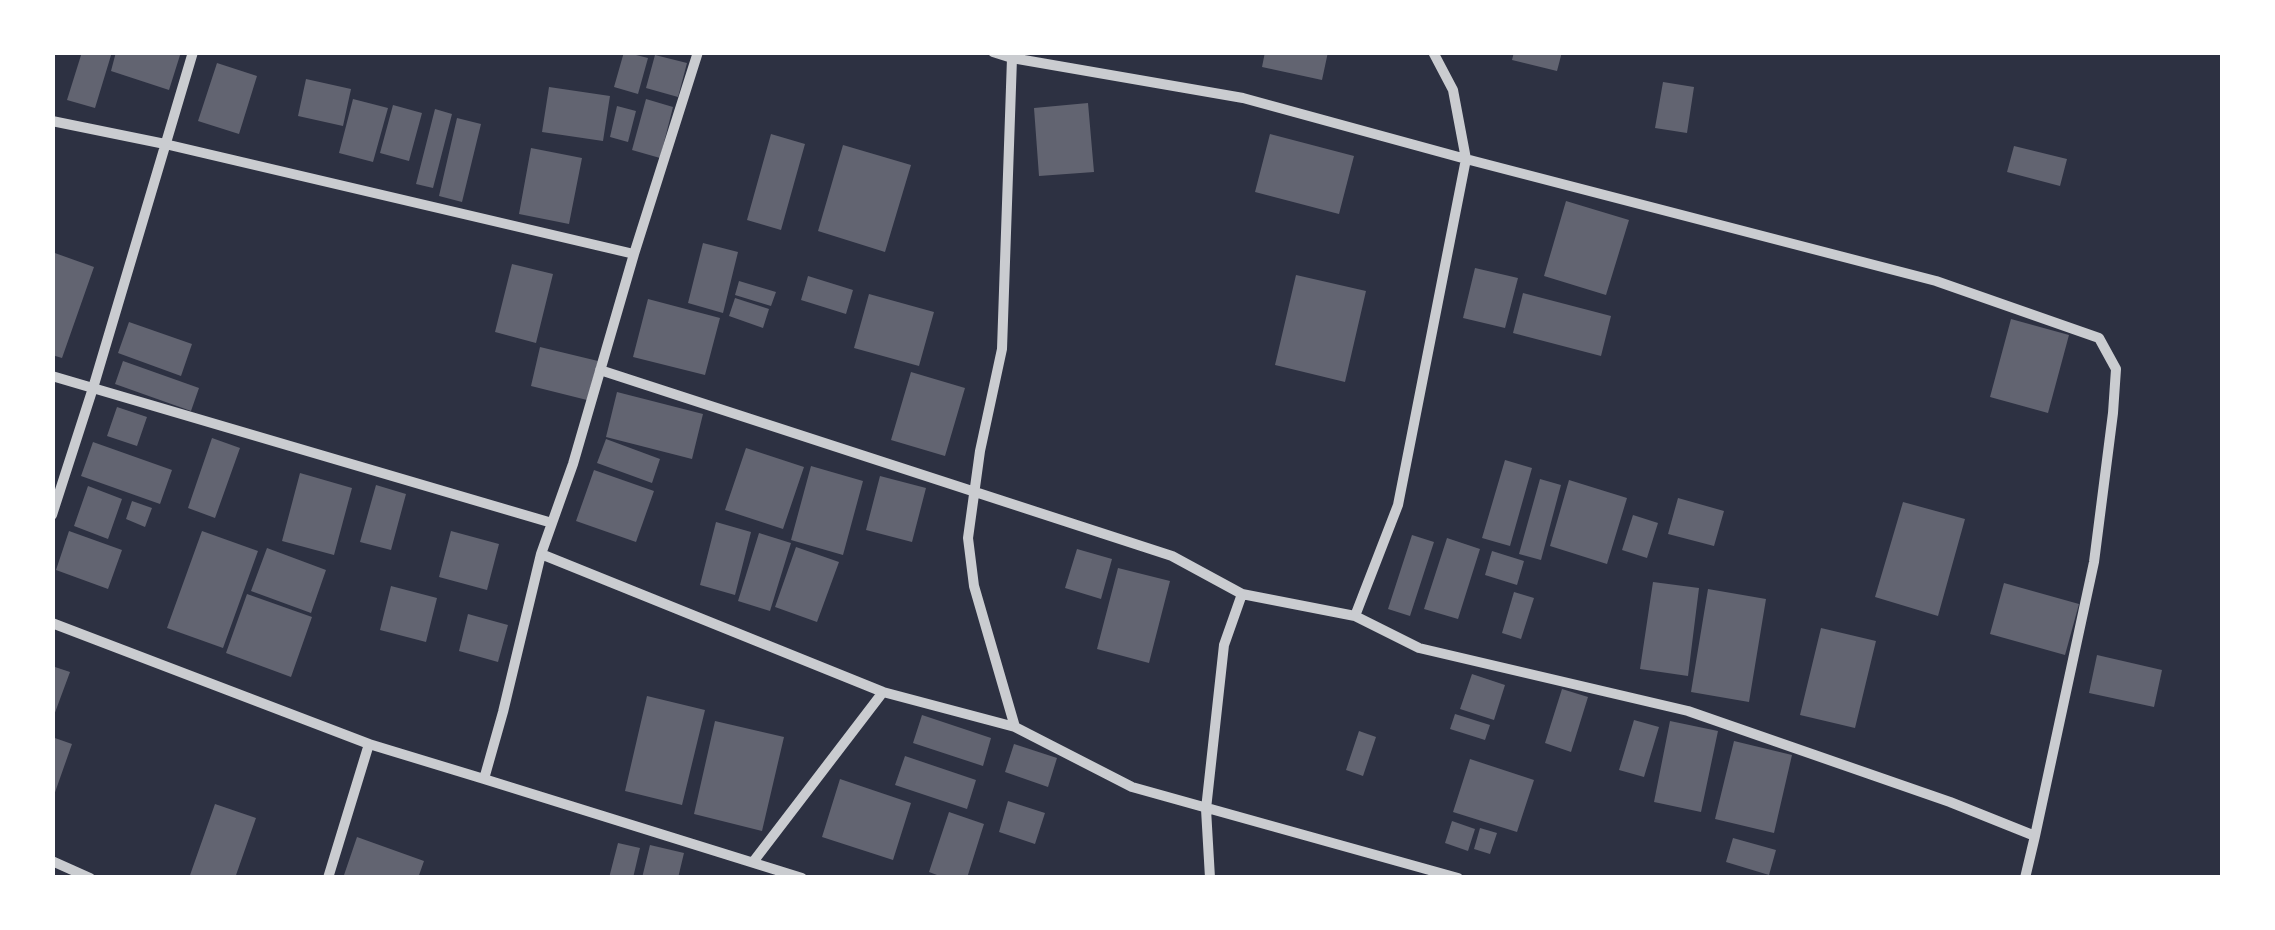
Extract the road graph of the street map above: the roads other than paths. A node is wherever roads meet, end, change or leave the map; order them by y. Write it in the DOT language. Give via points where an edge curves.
graph roads {
  1 [pos="193,52"];
  2 [pos="698,52"];
  3 [pos="993,52"];
  4 [pos="1433,52"];
  5 [pos="1012,58"];
  6 [pos="52,121"];
  7 [pos="164,144"];
  8 [pos="1466,160"];
  9 [pos="634,254"];
  10 [pos="600,370"];
  11 [pos="52,376"];
  12 [pos="93,388"];
  13 [pos="974,493"];
  14 [pos="52,515"];
  15 [pos="552,522"];
  16 [pos="541,554"];
  17 [pos="1242,594"];
  18 [pos="1354,616"];
  19 [pos="52,623"];
  20 [pos="884,692"];
  21 [pos="1015,727"];
  22 [pos="369,744"];
  23 [pos="484,779"];
  24 [pos="1206,809"];
  25 [pos="2036,836"];
  26 [pos="52,862"];
  27 [pos="752,862"];
  28 [pos="90,878"];
  29 [pos="328,878"];
  30 [pos="802,878"];
  31 [pos="1210,878"];
  32 [pos="1458,878"];
  33 [pos="2025,878"];
  1 -- 7 [label="street"];
  2 -- 9 [label="street"];
  3 -- 5 [label="street"];
  4 -- 8 [label="street" via="1453,90"];
  5 -- 8 [label="street" via="1243,98"];
  5 -- 13 [label="street" via="1002,349"];
  6 -- 7 [label="street"];
  7 -- 9 [label="street"];
  7 -- 12 [label="street"];
  8 -- 18 [label="street" via="1398,505"];
  8 -- 25 [label="street" via="1936,281 2099,338 2116,369 2114,413 2094,562"];
  9 -- 10 [label="street"];
  10 -- 13 [label="street"];
  10 -- 15 [label="street"];
  11 -- 12 [label="street"];
  12 -- 14 [label="street"];
  12 -- 15 [label="street"];
  13 -- 17 [label="street" via="1172,556"];
  13 -- 21 [label="street" via="968,538 974,586"];
  15 -- 16 [label="street"];
  16 -- 20 [label="street"];
  16 -- 23 [label="street"];
  17 -- 18 [label="street"];
  17 -- 24 [label="street" via="1224,644"];
  18 -- 25 [label="street" via="1420,648 1688,710"];
  19 -- 22 [label="street"];
  20 -- 21 [label="street"];
  20 -- 27 [label="street"];
  21 -- 24 [label="street" via="1132,787"];
  22 -- 23 [label="street"];
  22 -- 29 [label="street"];
  23 -- 27 [label="street"];
  24 -- 31 [label="street"];
  24 -- 32 [label="street"];
  25 -- 33 [label="street"];
  26 -- 28 [label="street"];
  27 -- 30 [label="street"];
}
